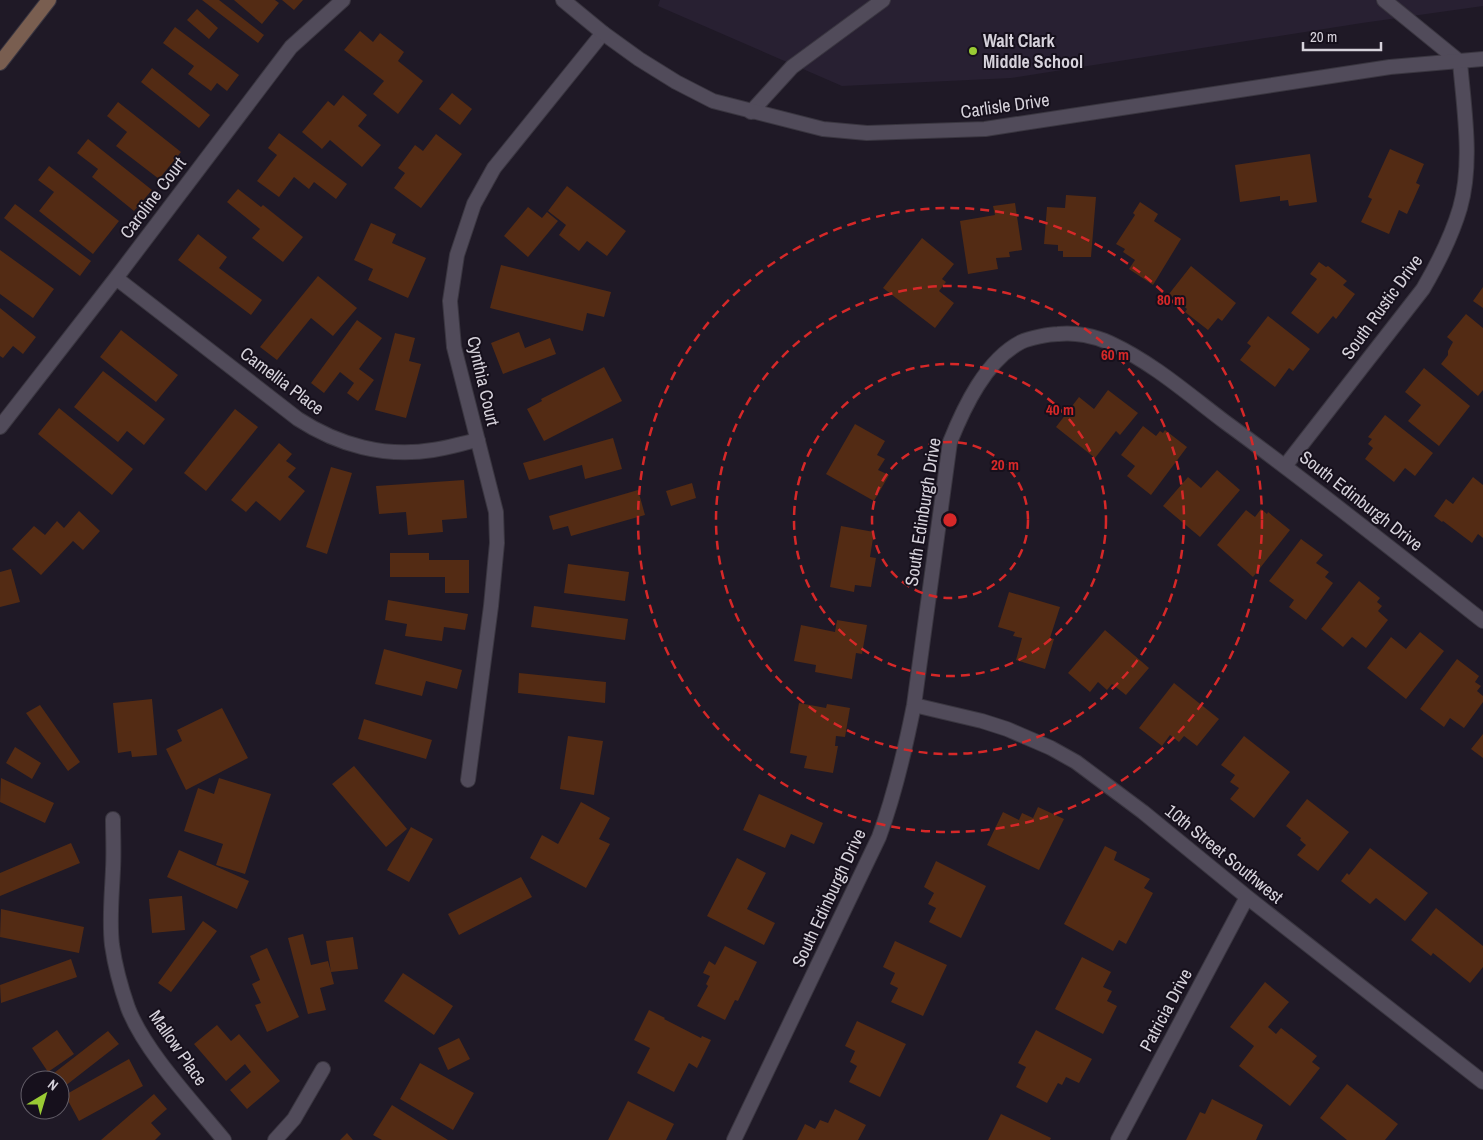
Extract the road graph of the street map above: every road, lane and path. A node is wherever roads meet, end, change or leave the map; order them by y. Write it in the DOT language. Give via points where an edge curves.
graph roads {
  1 [pos="49,0"];
  2 [pos="343,0"];
  3 [pos="563,0"];
  4 [pos="883,0"];
  5 [pos="1384,0"];
  6 [pos="603,33"];
  7 [pos="1483,59"];
  8 [pos="0,62"];
  9 [pos="1460,62"];
  10 [pos="751,112"];
  11 [pos="116,278"];
  12 [pos="0,427"];
  13 [pos="478,440"];
  14 [pos="1285,466"];
  15 [pos="1483,621"];
  16 [pos="914,705"];
  17 [pos="468,780"];
  18 [pos="113,819"];
  19 [pos="1247,898"];
  20 [pos="323,1069"];
  21 [pos="1483,1082"];
  22 [pos="224,1140"];
  23 [pos="275,1140"];
  24 [pos="734,1140"];
  25 [pos="1118,1140"];
  1 -- 8 [label="main road"];
  2 -- 11 [label="street, Caroline Court" via="291,47"];
  3 -- 6 [label="street, Carlisle Drive"];
  4 -- 10 [label="street" via="792,67"];
  5 -- 9 [label="street"];
  6 -- 10 [label="street, Carlisle Drive" via="676,82 713,101"];
  6 -- 13 [label="street, Cynthia Court" via="494,168 465,228 450,302 454,346"];
  7 -- 9 [label="street, Carlisle Drive"];
  9 -- 10 [label="street, Carlisle Drive" via="1390,67 985,129 868,132 823,129"];
  9 -- 14 [label="street, South Rustic Drive" via="1467,142 1465,177 1460,208 1436,266 1423,289"];
  11 -- 12 [label="street, Caroline Court"];
  11 -- 13 [label="street, Camellia Place" via="318,432 360,447 386,452 433,450"];
  13 -- 17 [label="street, Cynthia Court" via="496,512 497,543"];
  14 -- 15 [label="street, South Edinburgh Drive"];
  14 -- 16 [label="street, South Edinburgh Drive" via="1147,363 1109,343 1091,336 1059,334 1022,342 993,366 981,381 950,442"];
  16 -- 19 [label="street, 10th Street Southwest" via="1007,729 1076,762 1143,812"];
  16 -- 24 [label="street, South Edinburgh Drive" via="906,747 879,837"];
  18 -- 22 [label="street, Mallow Place" via="112,944 128,1008 160,1061"];
  19 -- 21 [label="street, 10th Street Southwest"];
  19 -- 25 [label="street, Patricia Drive"];
  20 -- 23 [label="street" via="294,1119"];
}
